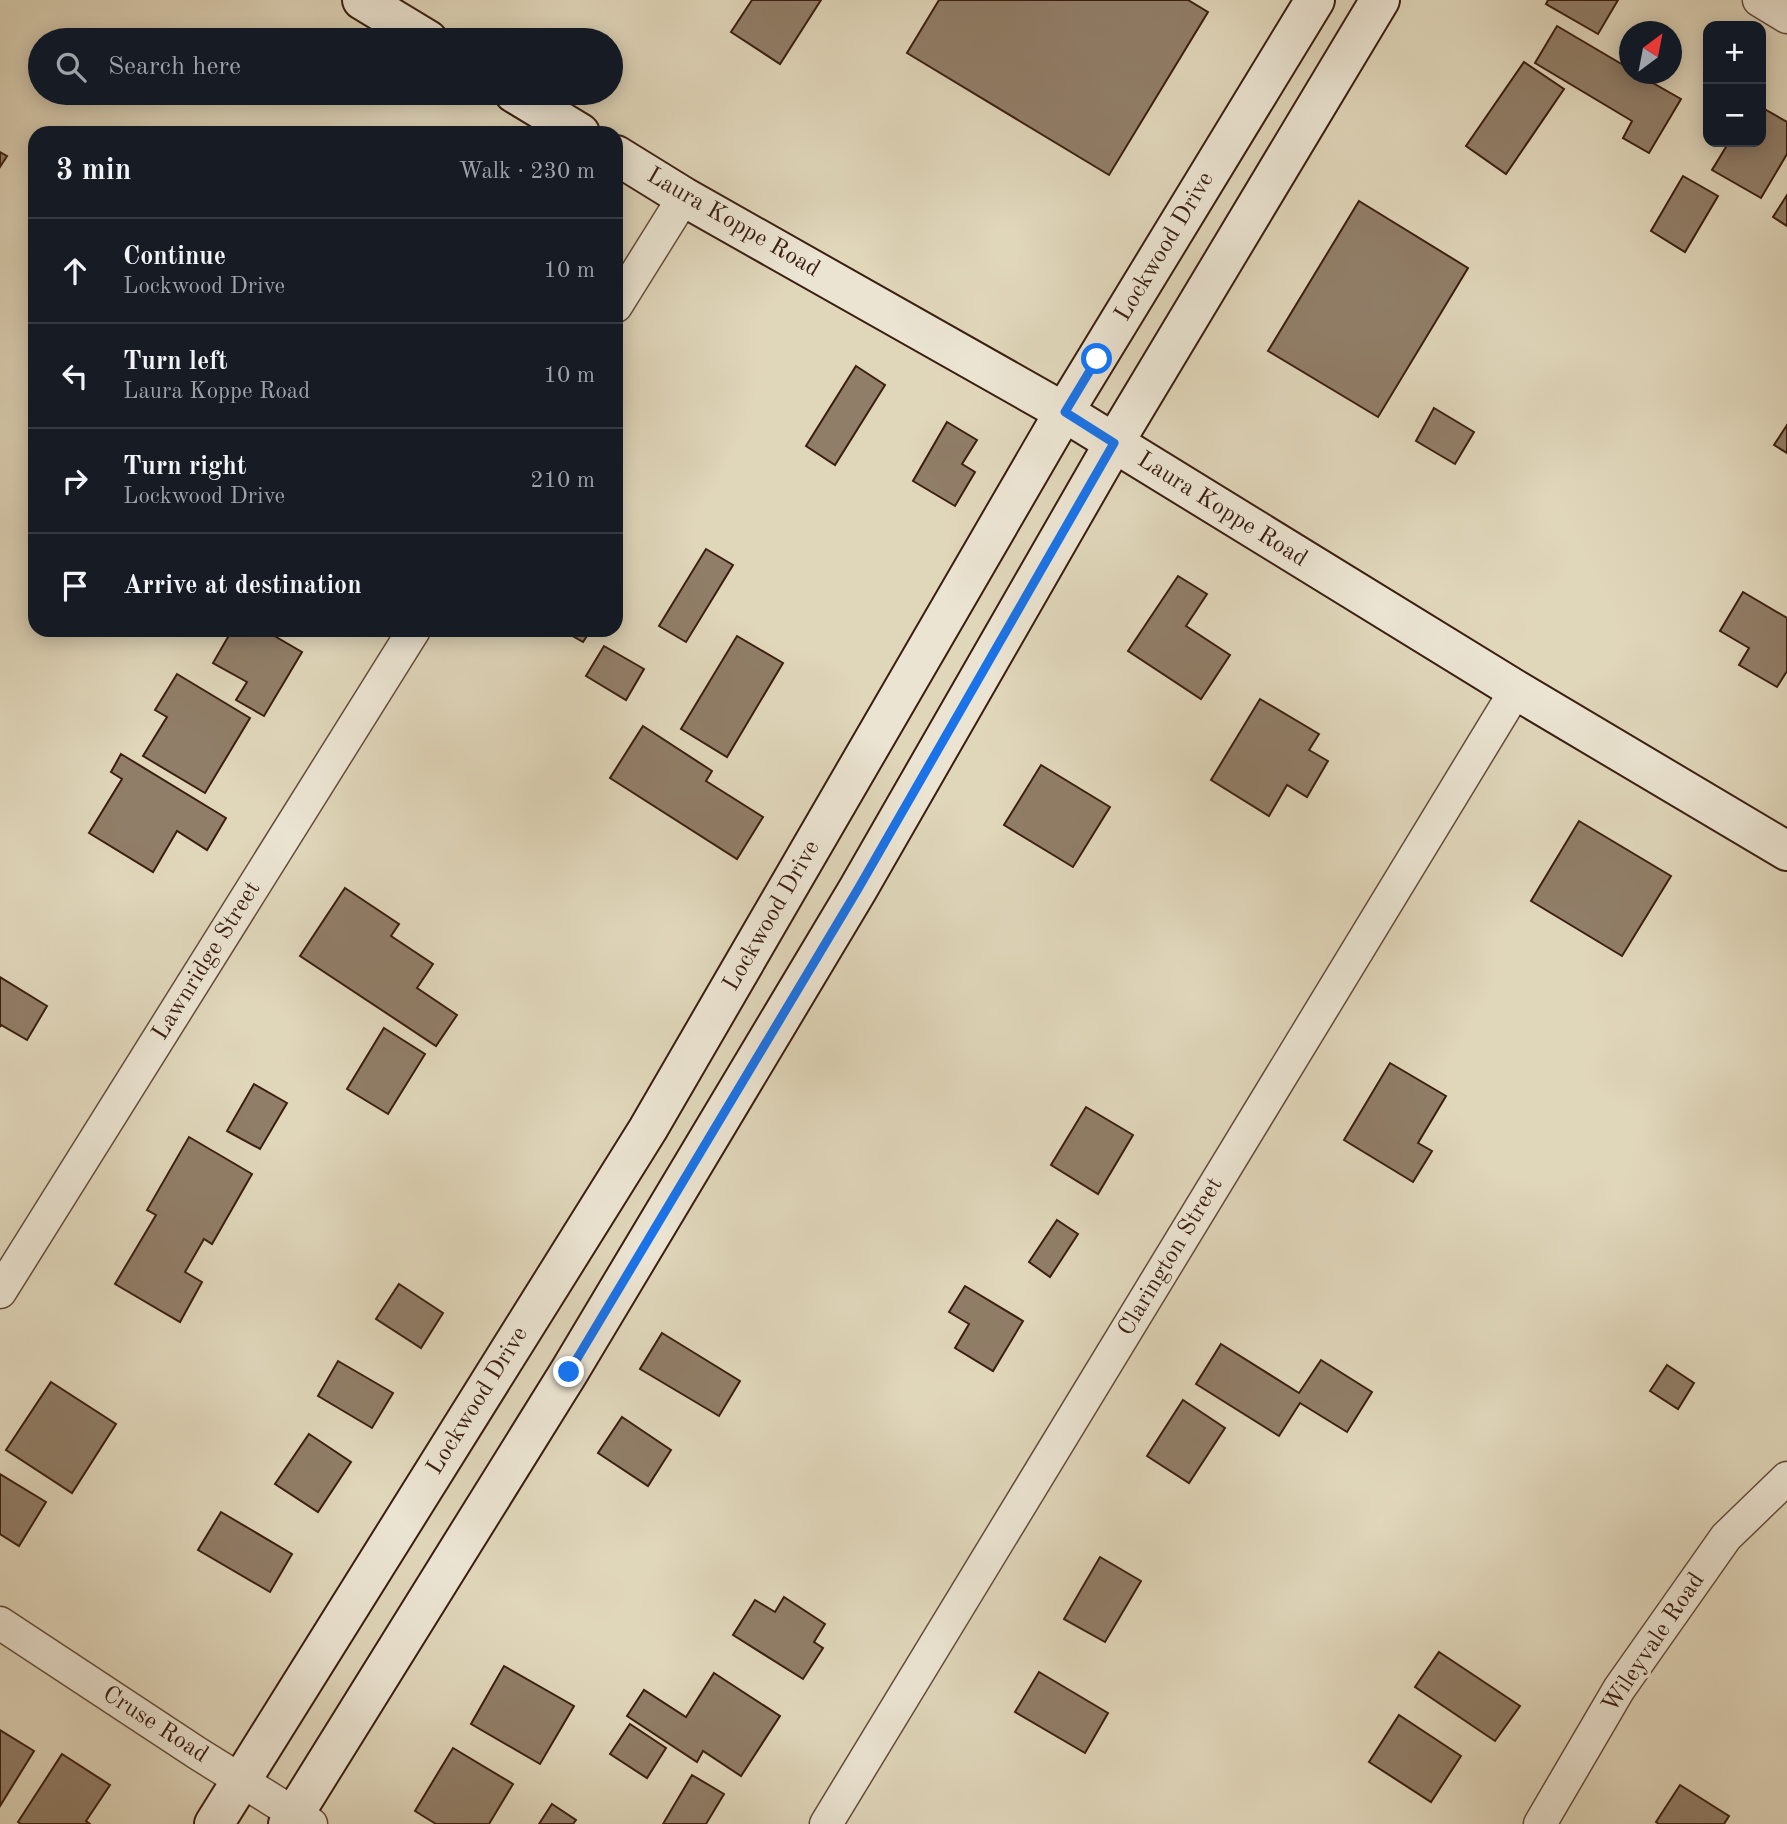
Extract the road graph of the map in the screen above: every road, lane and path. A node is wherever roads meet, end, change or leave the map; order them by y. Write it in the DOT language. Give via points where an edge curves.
graph roads {
  1 [pos="362,0"];
  2 [pos="1315,0"];
  3 [pos="1380,0"];
  4 [pos="1759,0"];
  5 [pos="1787,17"];
  6 [pos="408,28"];
  7 [pos="534,105"];
  8 [pos="568,126"];
  9 [pos="623,159"];
  10 [pos="684,197"];
  11 [pos="623,295"];
  12 [pos="1065,412"];
  13 [pos="1114,443"];
  14 [pos="410,637"];
  15 [pos="1516,690"];
  16 [pos="1787,851"];
  17 [pos="0,1292"];
  18 [pos="1787,1478"];
  19 [pos="0,1623"];
  20 [pos="240,1780"];
  21 [pos="298,1821"];
  22 [pos="214,1824"];
  23 [pos="826,1824"];
  24 [pos="1540,1824"];
  1 -- 6 [label="main road"];
  2 -- 12 [label="main road, Lockwood Drive"];
  3 -- 13 [label="main road"];
  4 -- 5 [label="street"];
  7 -- 8 [label="main road"];
  9 -- 10 [label="main road, Laura Koppe Road"];
  10 -- 11 [label="street"];
  10 -- 12 [label="main road, Laura Koppe Road"];
  12 -- 13 [label="main road, Laura Koppe Road"];
  12 -- 20 [label="main road, Lockwood Drive" via="648,1129"];
  13 -- 15 [label="main road, Laura Koppe Road"];
  13 -- 21 [label="main road" via="858,889"];
  14 -- 17 [label="street, Lawnridge Street"];
  15 -- 16 [label="main road, Laura Koppe Road"];
  15 -- 23 [label="street, Clarington Street"];
  18 -- 24 [label="street, Wileyvale Road" via="1726,1537 1619,1689"];
  19 -- 20 [label="street, Cruse Road"];
  20 -- 21 [label="street, Cruse Road"];
  20 -- 22 [label="main road, Lockwood Drive"];
}
